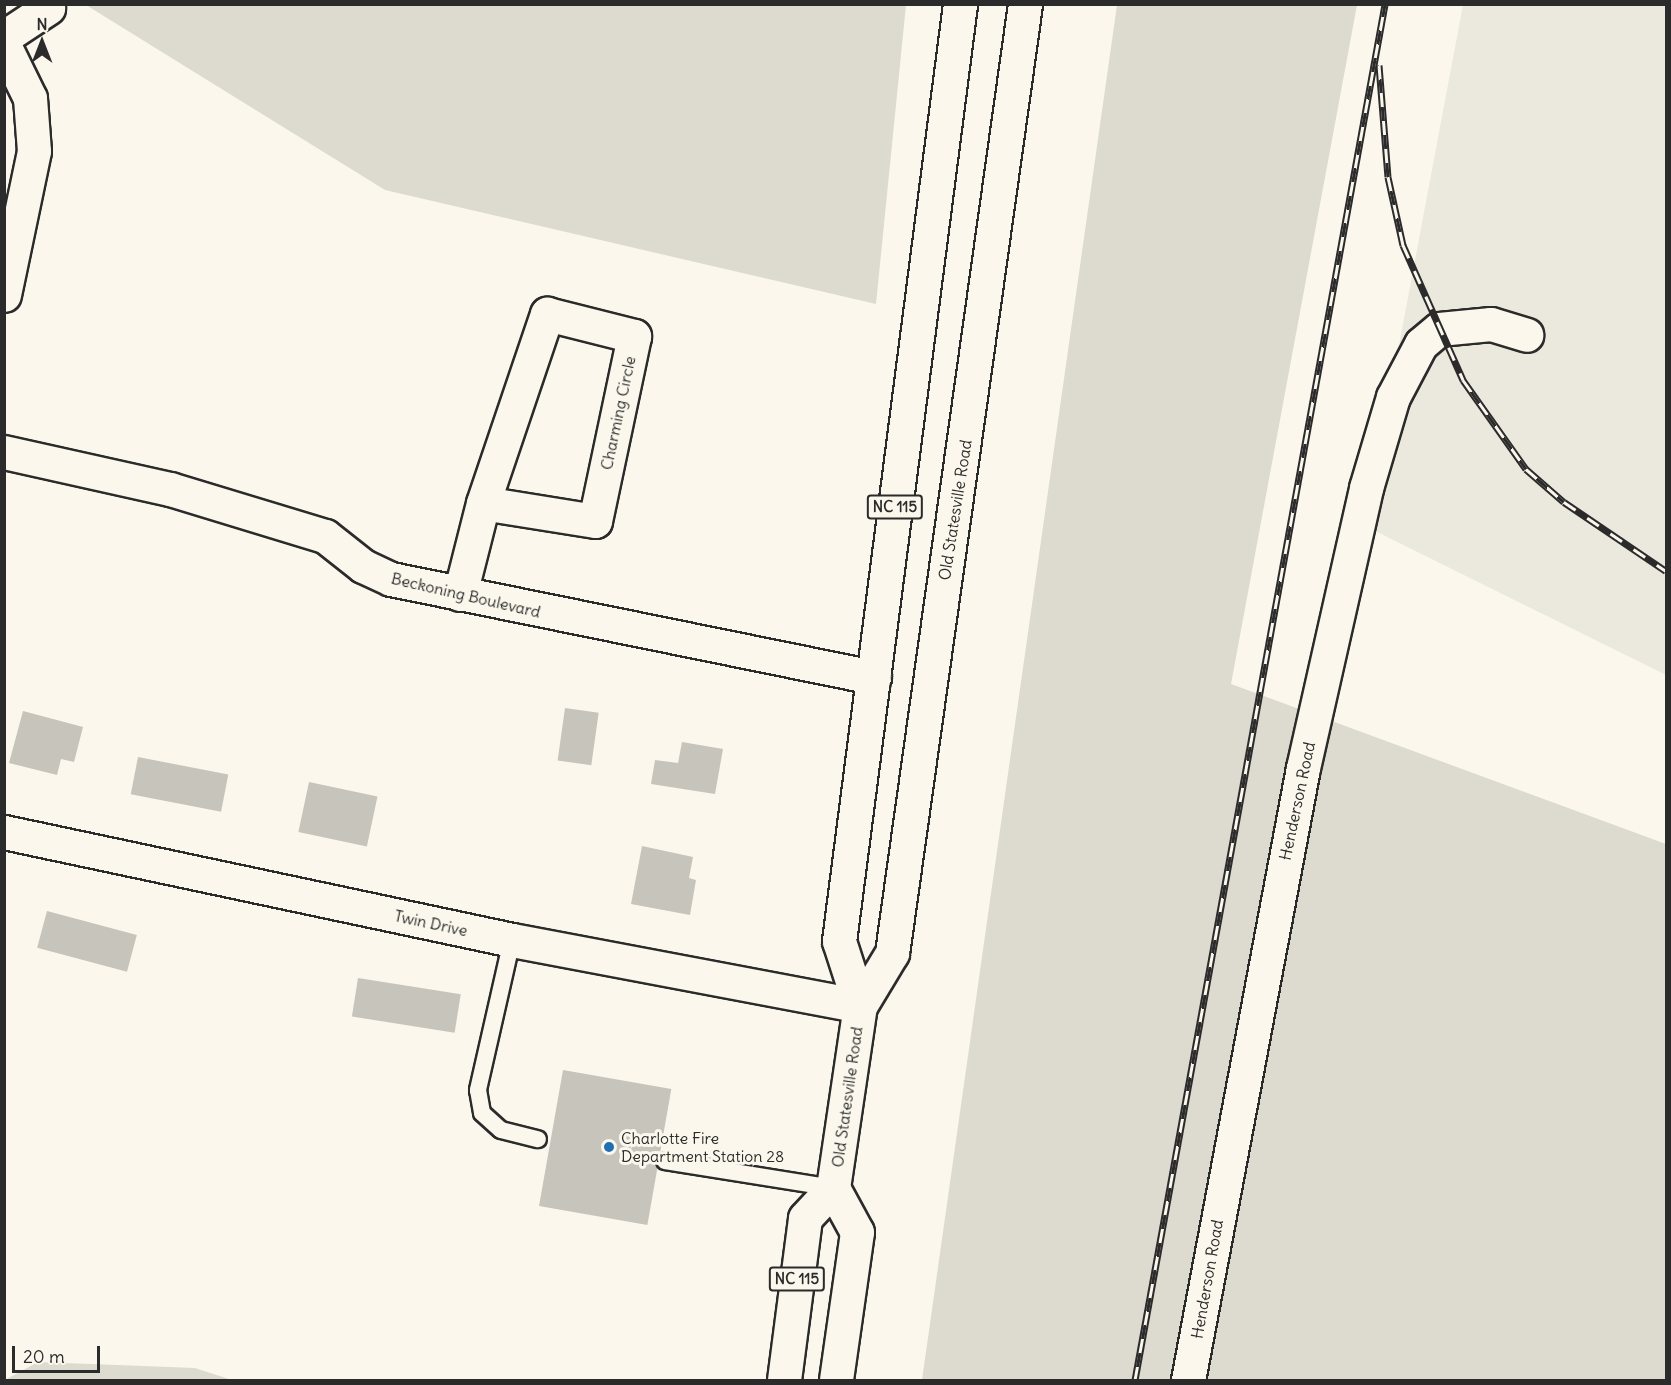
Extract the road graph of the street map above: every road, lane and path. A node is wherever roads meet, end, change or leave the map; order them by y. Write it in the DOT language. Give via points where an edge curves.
graph roads {
  1 [pos="960,4"];
  2 [pos="1025,4"];
  3 [pos="48,8"];
  4 [pos="4,37"];
  5 [pos="4,45"];
  6 [pos="4,295"];
  7 [pos="1526,335"];
  8 [pos="4,452"];
  9 [pos="483,503"];
  10 [pos="460,594"];
  11 [pos="874,677"];
  12 [pos="4,832"];
  13 [pos="512,940"];
  14 [pos="860,1006"];
  15 [pos="538,1139"];
  16 [pos="665,1161"];
  17 [pos="833,1188"];
  18 [pos="784,1380"];
  19 [pos="836,1380"];
  20 [pos="1188,1380"];
  1 -- 11 [label="street, Old Statesville Road / NC 115"];
  2 -- 14 [label="street, Old Statesville Road / NC 115" via="892,953"];
  3 -- 4 [label="street"];
  5 -- 6 [label="street" via="30,98 34,151"];
  7 -- 20 [label="street, Henderson Road" via="1491,324 1439,328 1421,344 1394,397 1366,488 1303,768"];
  8 -- 10 [label="street, Beckoning Boulevard" via="170,489 326,536 363,566 391,579"];
  9 -- 9 [label="street, Charming Circle" via="547,314 634,336 595,521"];
  9 -- 10 [label="street, Charming Circle"];
  10 -- 11 [label="street, Beckoning Boulevard"];
  11 -- 14 [label="street, Old Statesville Road / NC 115" via="838,941"];
  12 -- 13 [label="street, Twin Drive"];
  13 -- 14 [label="street, Twin Drive"];
  13 -- 15 [label="lane" via="478,1090 482,1113 501,1130"];
  14 -- 17 [label="street, Old Statesville Road / NC 115"];
  16 -- 17 [label="lane"];
  17 -- 18 [label="street, Old Statesville Road / NC 115" via="805,1218"];
  17 -- 19 [label="street, Old Statesville Road / NC 115" via="857,1232"];
}
